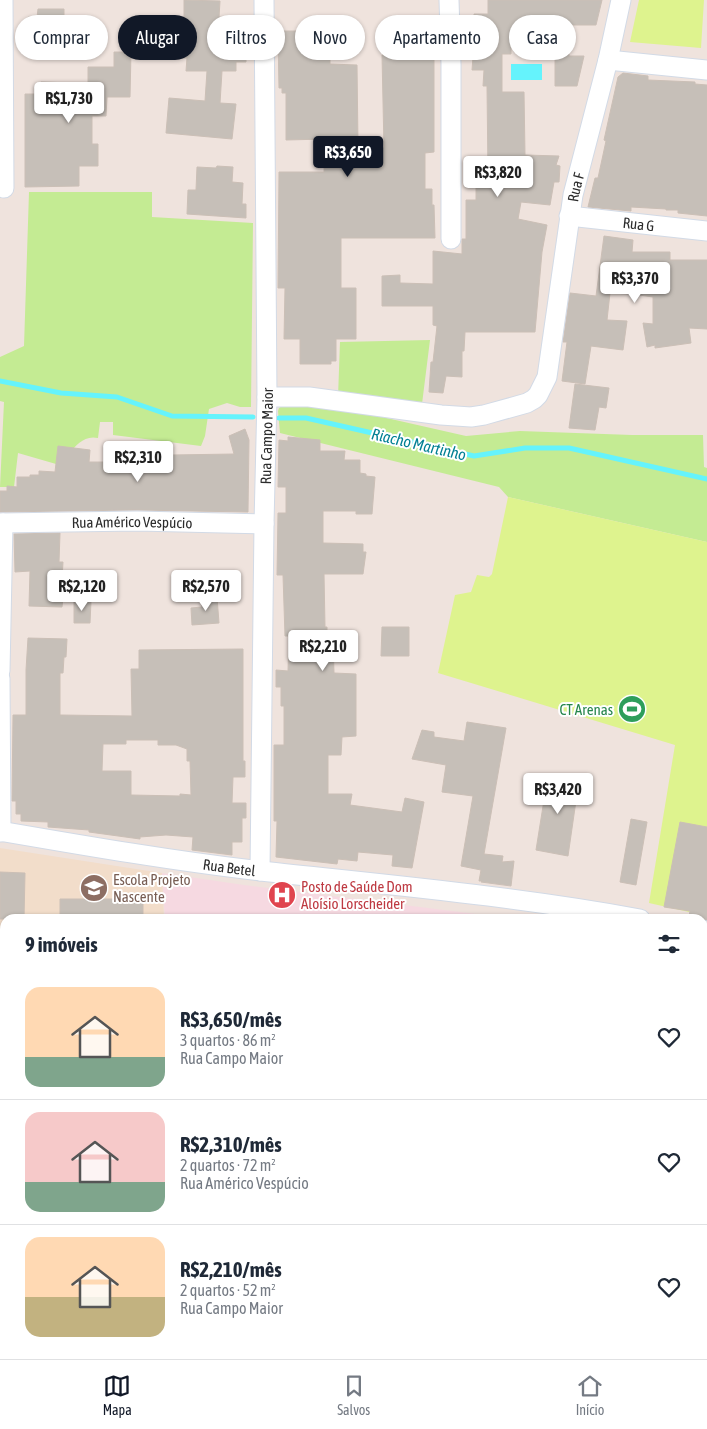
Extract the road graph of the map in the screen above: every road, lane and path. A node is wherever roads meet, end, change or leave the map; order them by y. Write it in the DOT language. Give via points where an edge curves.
graph roads {
  1 [pos="3,0"];
  2 [pos="264,0"];
  3 [pos="449,0"];
  4 [pos="621,0"];
  5 [pos="608,60"];
  6 [pos="707,70"];
  7 [pos="4,188"];
  8 [pos="569,216"];
  9 [pos="707,232"];
  10 [pos="451,239"];
  11 [pos="267,397"];
  12 [pos="1,523"];
  13 [pos="264,524"];
  14 [pos="0,671"];
  15 [pos="0,678"];
  16 [pos="0,832"];
  17 [pos="260,871"];
  18 [pos="613,914"];
  1 -- 7 [label="street"];
  2 -- 11 [label="street, Rua Campo Maior"];
  3 -- 10 [label="street"];
  4 -- 5 [label="street, Rua F"];
  5 -- 6 [label="street"];
  5 -- 8 [label="street, Rua F"];
  8 -- 9 [label="street, Rua G"];
  8 -- 11 [label="street, Rua F" via="547,377 538,395 527,403 471,417 309,397"];
  11 -- 13 [label="street, Rua Campo Maior"];
  12 -- 13 [label="street, Rua Américo Vespúcio" via="137,521"];
  12 -- 14 [label="street"];
  13 -- 17 [label="street, Rua Campo Maior"];
  15 -- 16 [label="street"];
  16 -- 17 [label="street, Rua Betel"];
  17 -- 18 [label="street, Rua Betel"];
}
